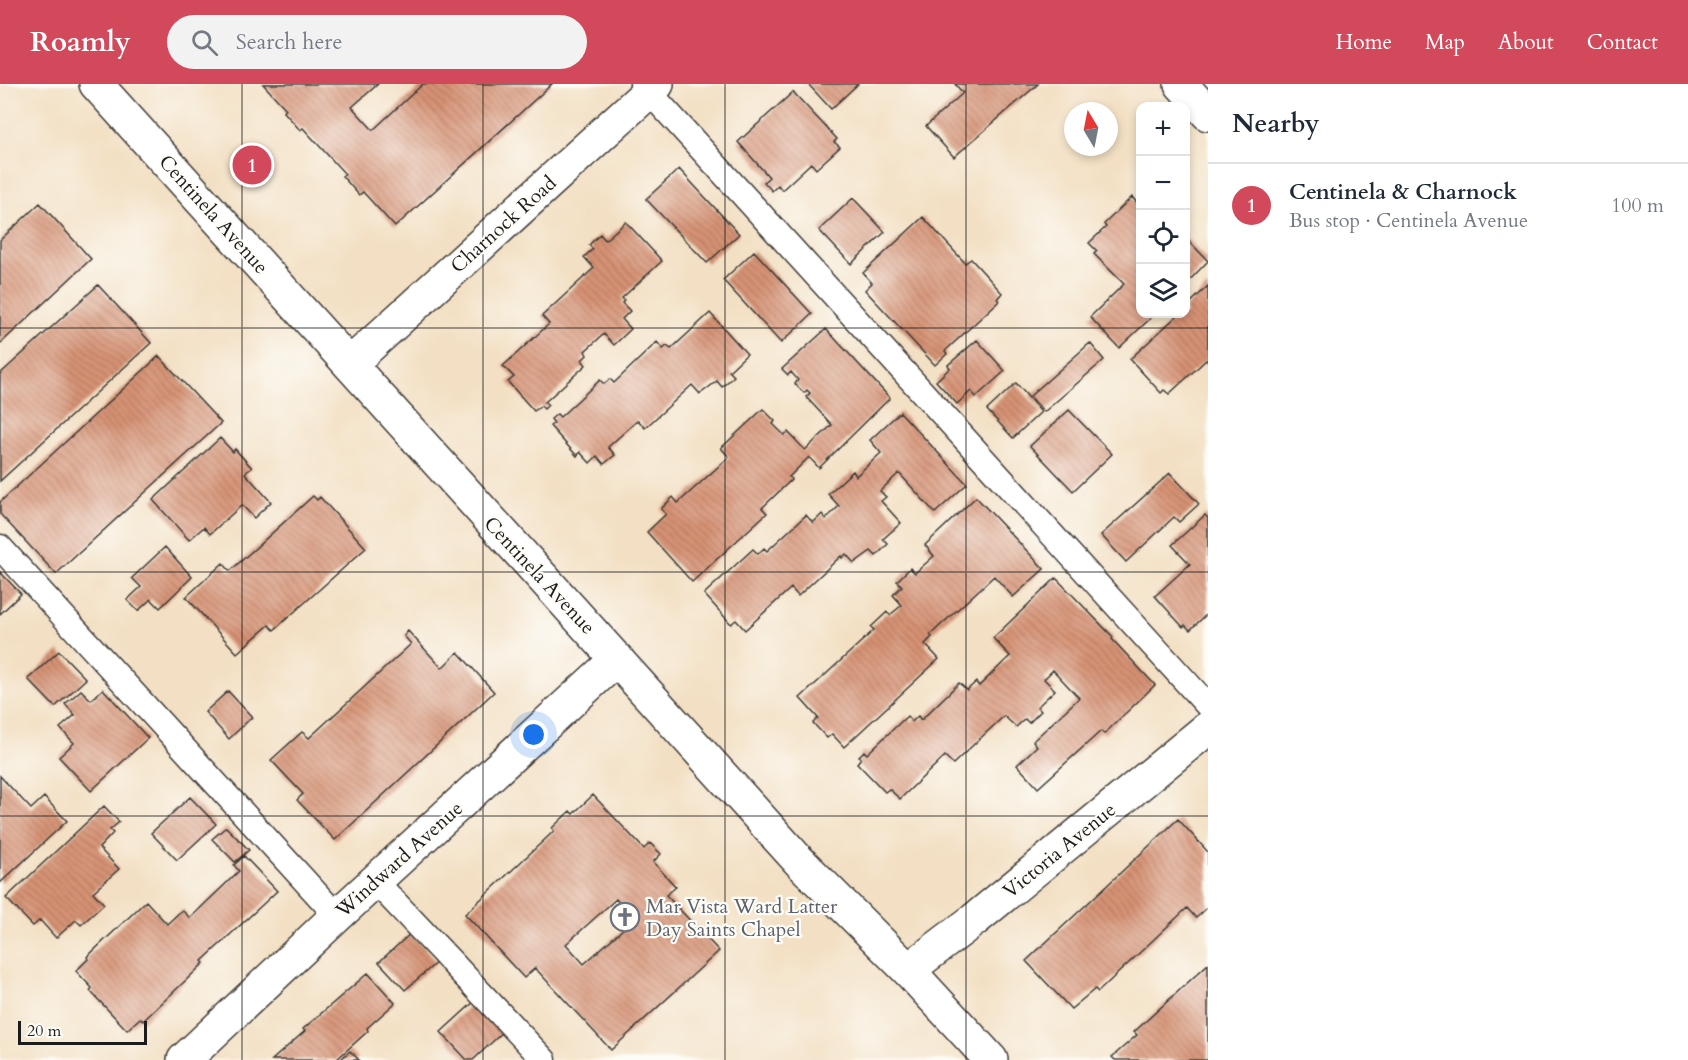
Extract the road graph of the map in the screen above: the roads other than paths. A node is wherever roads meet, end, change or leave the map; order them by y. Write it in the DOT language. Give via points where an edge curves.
graph roads {
  1 [pos="96,84"];
  2 [pos="1181,84"];
  3 [pos="649,86"];
  4 [pos="1208,114"];
  5 [pos="350,364"];
  6 [pos="0,547"];
  7 [pos="617,659"];
  8 [pos="1208,706"];
  9 [pos="1208,728"];
  10 [pos="375,881"];
  11 [pos="337,916"];
  12 [pos="908,970"];
  13 [pos="184,1060"];
  14 [pos="544,1060"];
  15 [pos="991,1060"];
  1 -- 5 [label="street, Centinela Avenue"];
  2 -- 4 [label="street"];
  3 -- 5 [label="street, Charnock Road"];
  3 -- 8 [label="lane"];
  5 -- 7 [label="street, Centinela Avenue"];
  6 -- 11 [label="lane"];
  7 -- 10 [label="street, Windward Avenue"];
  7 -- 12 [label="street, Centinela Avenue" via="799,861"];
  9 -- 12 [label="street, Victoria Avenue"];
  10 -- 11 [label="street, Windward Avenue"];
  10 -- 14 [label="lane"];
  11 -- 13 [label="street, Windward Avenue"];
  12 -- 15 [label="street, Centinela Avenue"];
}
